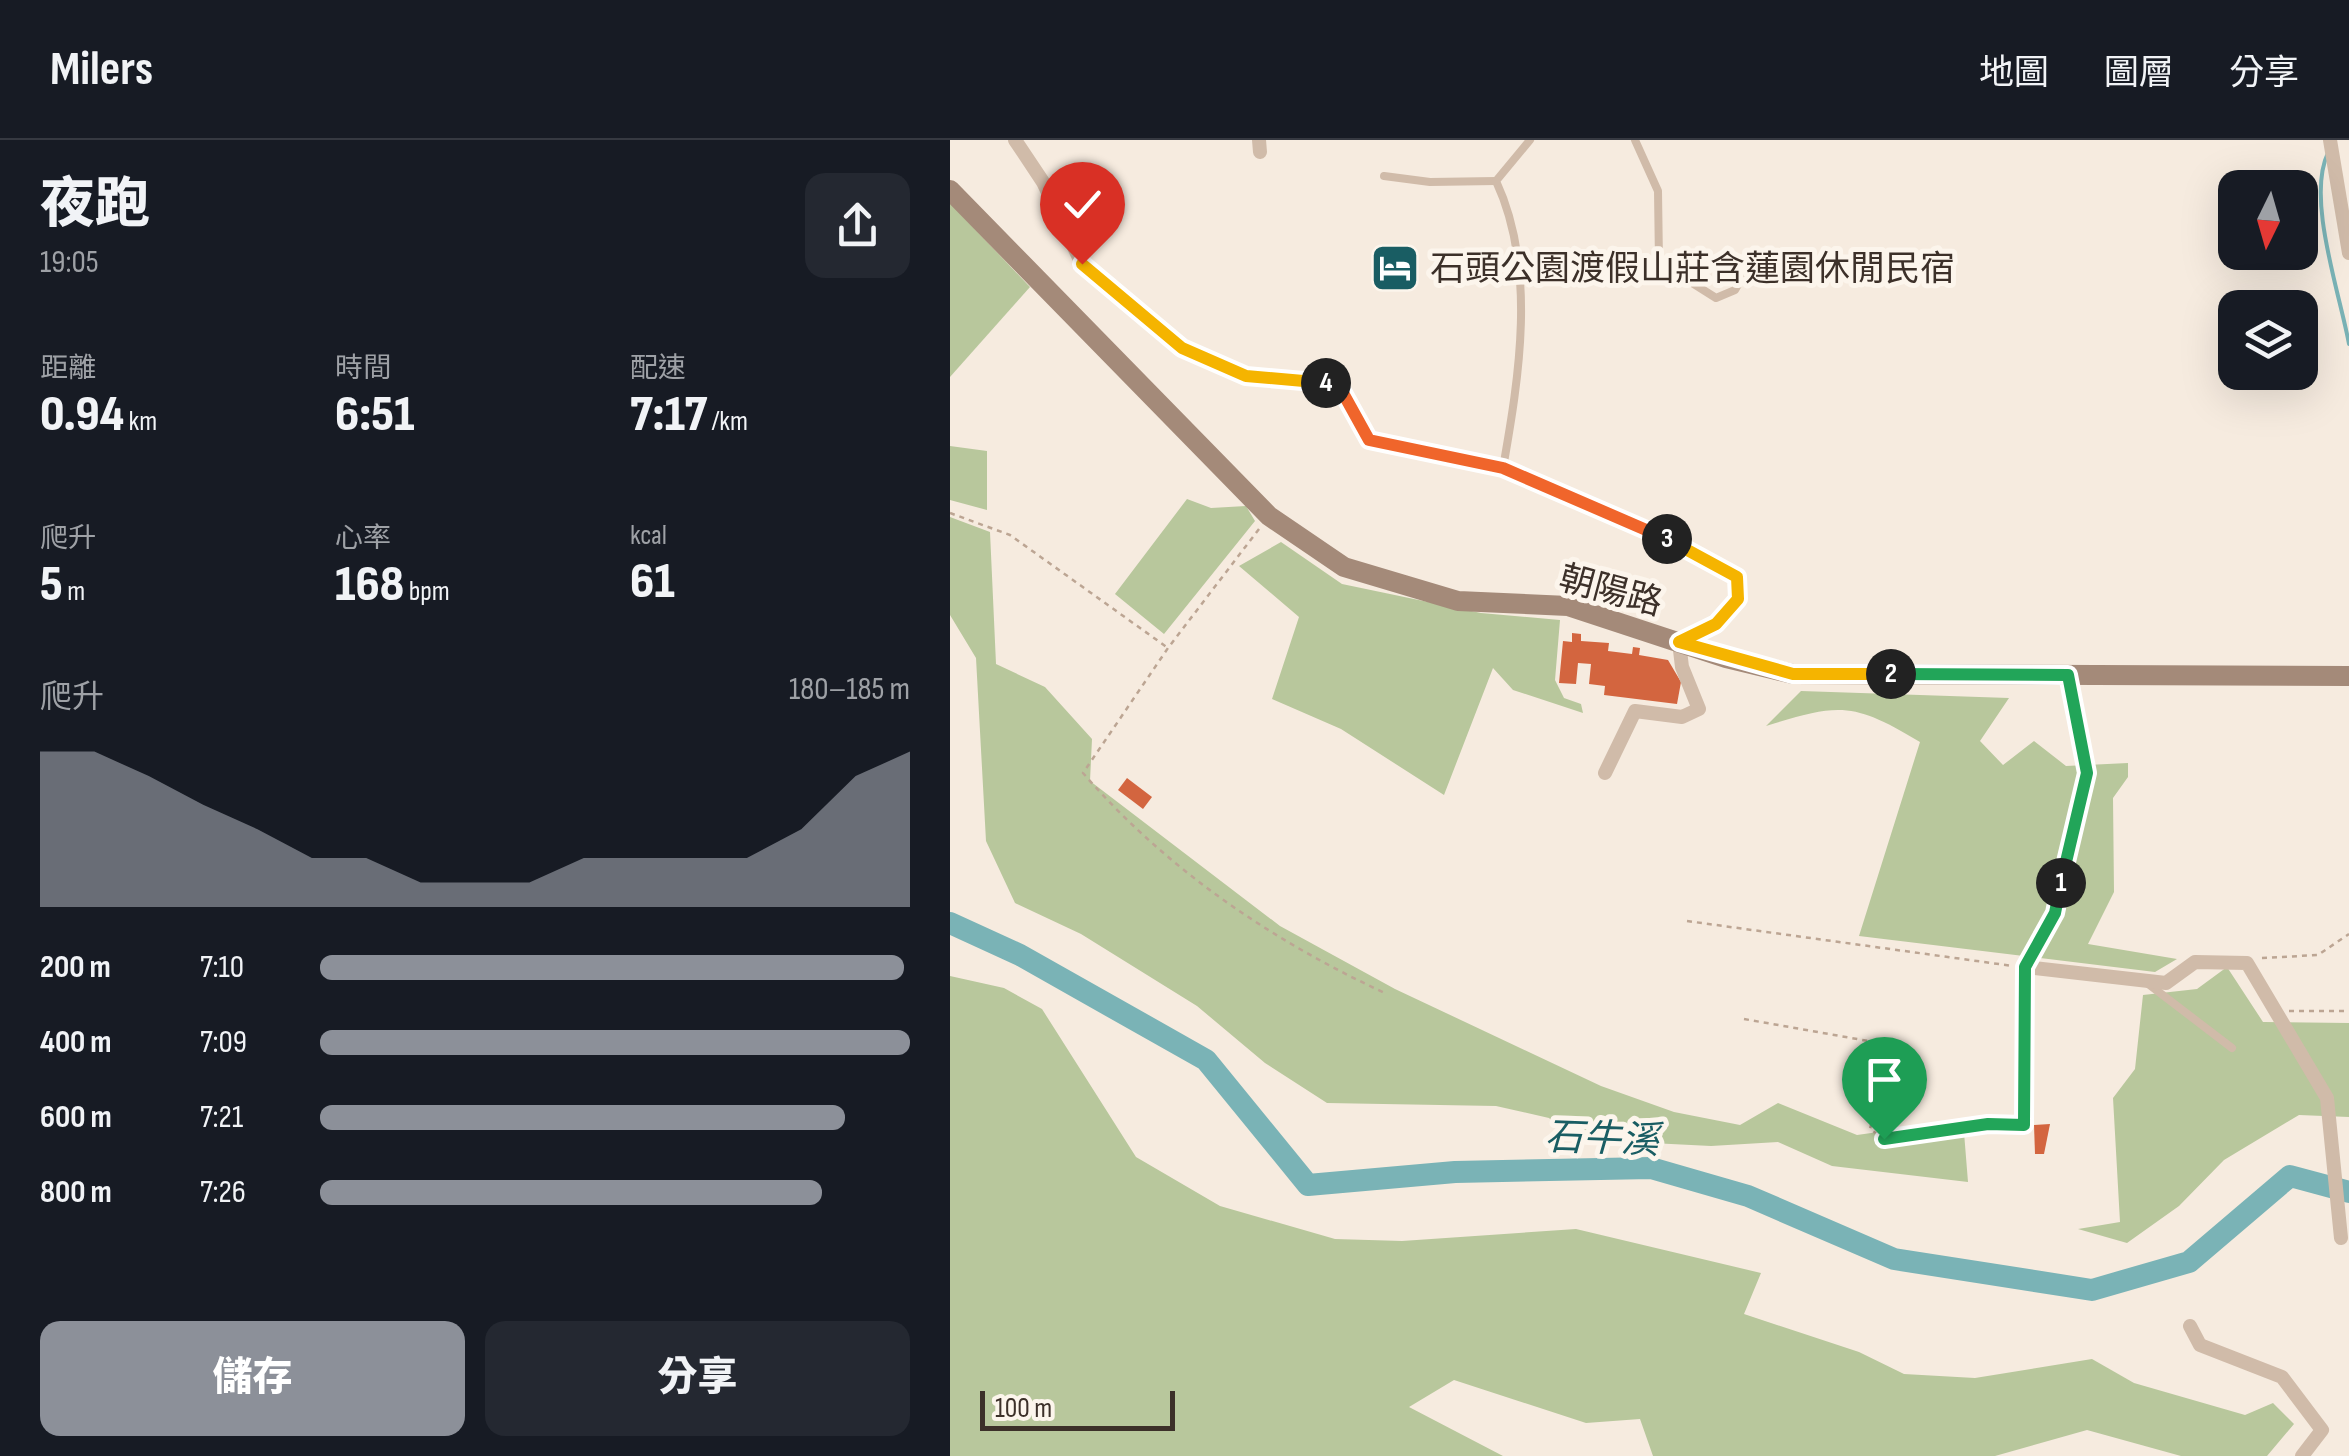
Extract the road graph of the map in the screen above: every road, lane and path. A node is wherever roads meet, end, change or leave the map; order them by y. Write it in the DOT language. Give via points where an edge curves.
graph roads {
  1 [pos="1016,140"];
  2 [pos="1530,140"];
  3 [pos="1635,140"];
  4 [pos="2330,140"];
  5 [pos="1384,176"];
  6 [pos="1496,181"];
  7 [pos="950,190"];
  8 [pos="2349,252"];
  9 [pos="1754,257"];
  10 [pos="1503,468"];
  11 [pos="950,513"];
  12 [pos="1269,516"];
  13 [pos="1679,642"];
  14 [pos="1168,648"];
  15 [pos="2068,675"];
  16 [pos="2349,676"];
  17 [pos="1605,774"];
  18 [pos="1687,921"];
  19 [pos="2349,934"];
  20 [pos="2246,962"];
  21 [pos="2025,967"];
  22 [pos="2146,983"];
  23 [pos="1387,994"];
  24 [pos="2278,1010"];
  25 [pos="2349,1011"];
  26 [pos="1744,1020"];
  27 [pos="2232,1048"];
  28 [pos="2341,1238"];
  29 [pos="2190,1326"];
  30 [pos="2302,1456"];
  1 -- 10 [label="street" via="1082,264 1182,348 1246,376 1338,384 1369,440"];
  2 -- 6 [label="lane"];
  3 -- 9 [label="lane" via="1658,191 1660,262 1716,298 1735,290"];
  4 -- 8 [label="street"];
  5 -- 6 [label="lane"];
  6 -- 10 [label="lane" via="1520,278 1519,380"];
  7 -- 12 [label="main road, 朝陽路"];
  10 -- 13 [label="street" via="1643,526 1737,577 1738,599 1716,624"];
  11 -- 14 [label="path" via="1010,535"];
  12 -- 13 [label="main road, 朝陽路" via="1344,568 1458,601 1568,606"];
  12 -- 14 [label="path"];
  13 -- 15 [label="main road, 朝陽路" via="1793,674"];
  13 -- 17 [label="street" via="1699,709 1682,716 1636,711"];
  14 -- 23 [label="path" via="1083,773 1131,829 1216,896"];
  15 -- 16 [label="main road, 朝陽路"];
  15 -- 21 [label="street" via="2087,773 2055,913"];
  18 -- 21 [label="path"];
  19 -- 20 [label="path" via="2318,955"];
  20 -- 22 [label="street" via="2196,962 2166,983"];
  20 -- 24 [label="street"];
  21 -- 22 [label="street"];
  21 -- 26 [label="path" via="2024,1125 1884,1139 1870,1130 1891,1045"];
  22 -- 27 [label="lane"];
  24 -- 25 [label="path"];
  24 -- 28 [label="street" via="2327,1098"];
  29 -- 30 [label="street" via="2200,1345 2282,1377 2322,1430"];
}
